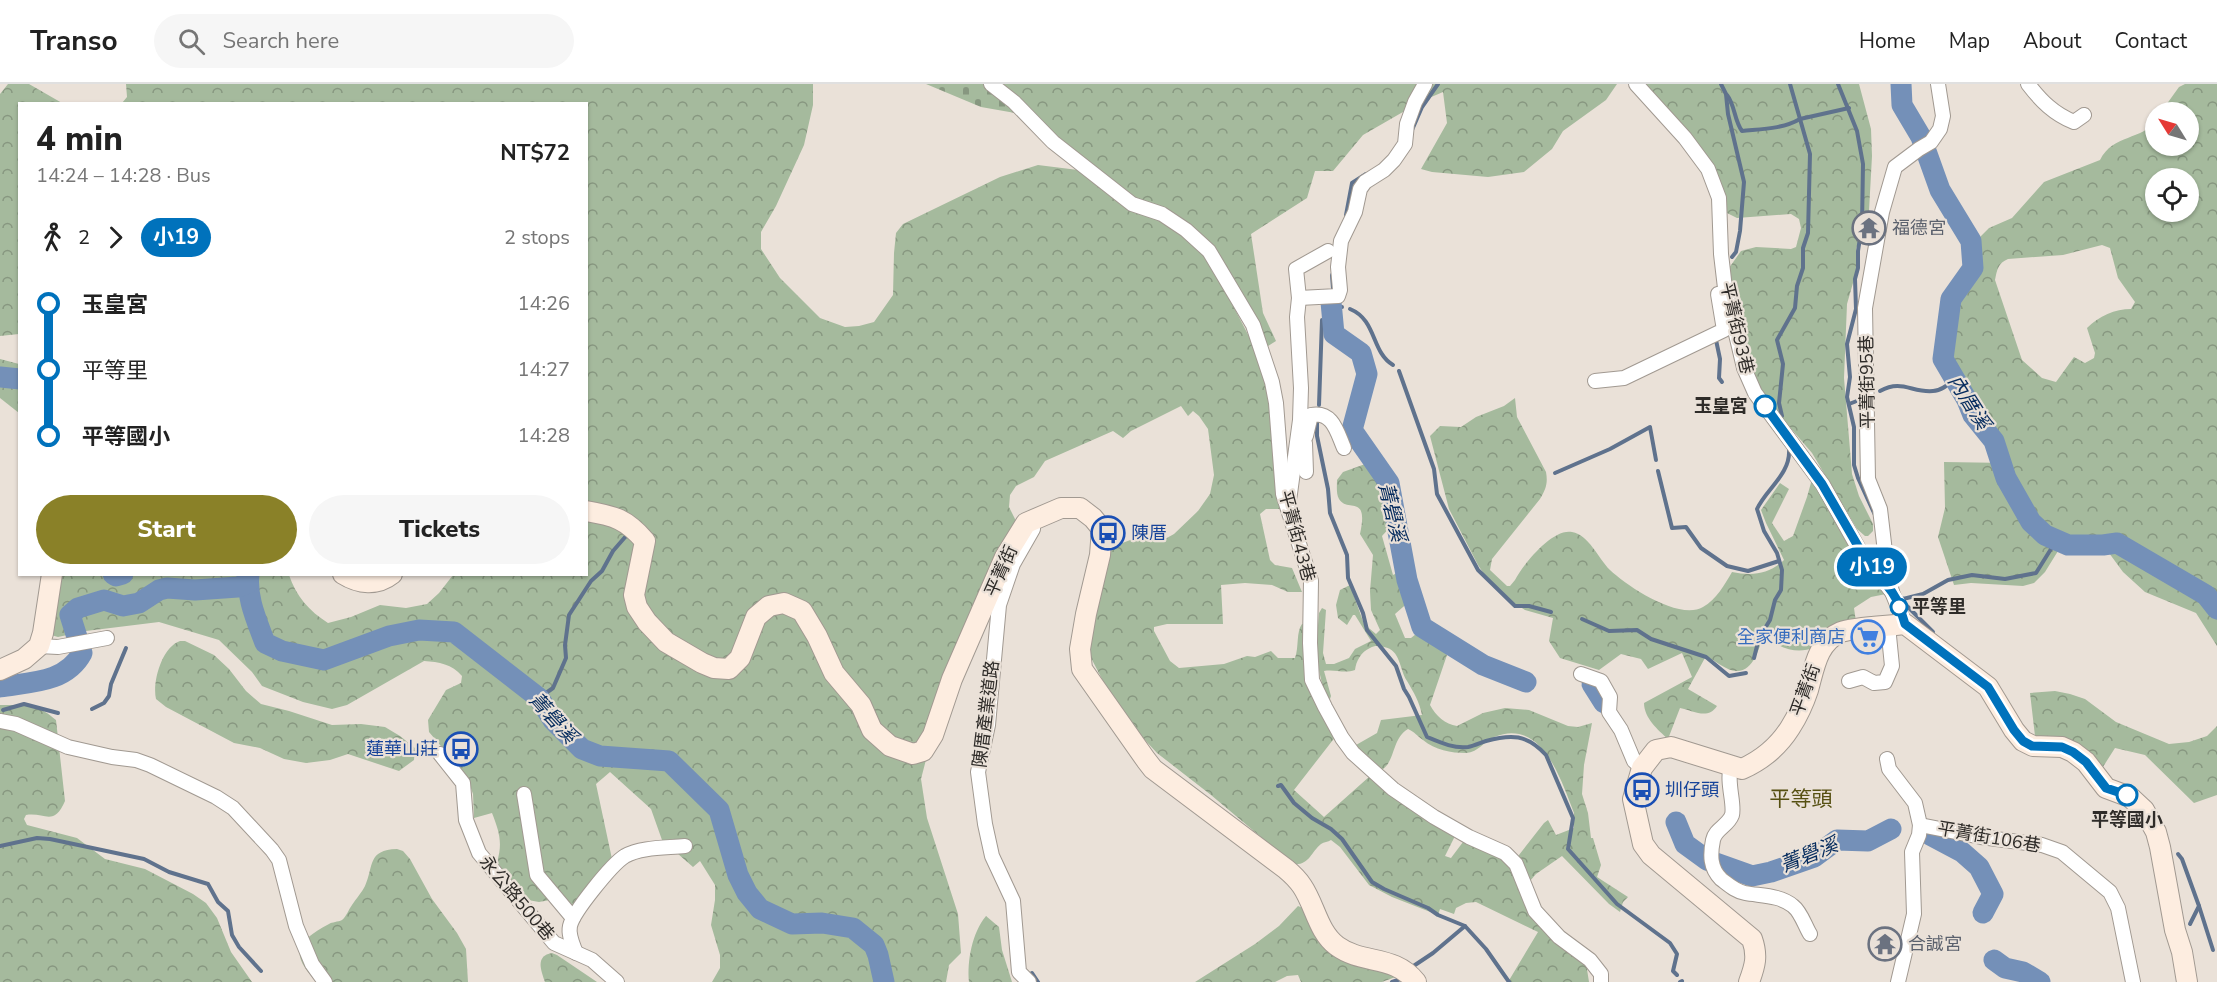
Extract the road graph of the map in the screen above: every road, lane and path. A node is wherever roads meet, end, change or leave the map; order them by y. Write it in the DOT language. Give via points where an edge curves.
graph roads {
  1 [pos="991,84"];
  2 [pos="1425,84"];
  3 [pos="1636,84"];
  4 [pos="1938,84"];
  5 [pos="2028,84"];
  6 [pos="2084,116"];
  7 [pos="1328,251"];
  8 [pos="1721,254"];
  9 [pos="1299,298"];
  10 [pos="1595,381"];
  11 [pos="1301,444"];
  12 [pos="1344,448"];
  13 [pos="1306,472"];
  14 [pos="1288,506"];
  15 [pos="588,511"];
  16 [pos="1041,517"];
  17 [pos="52,576"];
  18 [pos="346,576"];
  19 [pos="388,576"];
  20 [pos="1892,592"];
  21 [pos="1897,625"];
  22 [pos="107,638"];
  23 [pos="48,647"];
  24 [pos="0,670"];
  25 [pos="1581,674"];
  26 [pos="1849,681"];
  27 [pos="0,721"];
  28 [pos="440,754"];
  29 [pos="1887,759"];
  30 [pos="1731,765"];
  31 [pos="1642,768"];
  32 [pos="524,794"];
  33 [pos="1920,825"];
  34 [pos="685,846"];
  35 [pos="573,918"];
  36 [pos="1810,934"];
  37 [pos="576,953"];
  38 [pos="325,982"];
  39 [pos="617,982"];
  40 [pos="1029,982"];
  41 [pos="1416,982"];
  42 [pos="1601,982"];
  43 [pos="1749,982"];
  44 [pos="1898,982"];
  45 [pos="2133,982"];
  46 [pos="2187,982"];
  1 -- 14 [label="street, 平菁街43巷" via="1053,142 1132,204 1162,214 1209,251 1253,325 1272,382 1283,494"];
  2 -- 9 [label="street" via="1407,124 1405,144 1384,170 1360,189 1355,212 1341,241 1338,296"];
  3 -- 8 [label="street, 平菁街93巷" via="1708,169 1719,198"];
  4 -- 20 [label="street, 平菁街95巷" via="1943,116 1940,129 1895,167 1882,212 1865,308 1868,479 1880,509"];
  5 -- 6 [label="street" via="2058,116 2074,122"];
  7 -- 9 [label="street" via="1296,269"];
  8 -- 10 [label="street" via="1716,277 1724,330 1624,378"];
  8 -- 20 [label="street, 平菁街93巷" via="1742,359 1755,393 1822,484 1862,553"];
  9 -- 11 [label="street"];
  11 -- 12 [label="street" via="1311,415 1319,414 1330,418"];
  11 -- 13 [label="street"];
  11 -- 14 [label="street"];
  14 -- 42 [label="street, 平菁街43巷" via="1311,581 1312,680 1342,738 1393,789 1469,837 1505,853 1516,864 1534,911 1558,937 1590,960 1601,974"];
  15 -- 16 [label="street, 平菁街" via="611,515 633,526 645,541 634,595 646,622 666,642 714,668 729,669 740,658 756,617 769,606 784,603 802,611 834,673 861,705 872,730 890,746 913,754 923,751 933,735 952,679 1014,540 1026,523"];
  16 -- 40 [label="street, 陳厝產業道路" via="1013,564 999,605 988,724 978,772 992,856 1013,901 1019,972"];
  16 -- 41 [label="street, 平菁街" via="1060,508 1080,508 1102,529 1080,649 1082,669 1153,769 1287,869 1302,885 1324,931 1336,945 1348,953 1388,962 1407,971"];
  17 -- 23 [label="street" via="43,633"];
  18 -- 19 [label="street" via="355,582 374,583"];
  20 -- 21 [label="street, 平菁街95巷" via="1898,602"];
  21 -- 26 [label="street, 平菁街95巷" via="1892,666 1885,682 1874,683 1863,677"];
  21 -- 30 [label="street, 平菁街" via="1841,632 1828,640 1818,654 1807,693 1791,728 1767,755 1742,769"];
  21 -- 46 [label="street" via="1988,687 2023,741 2073,752 2106,788 2130,797 2144,810 2160,847"];
  22 -- 23 [label="street"];
  23 -- 24 [label="street"];
  25 -- 31 [label="street" via="1601,681 1610,698 1609,712"];
  27 -- 38 [label="street" via="68,747 150,765 233,808 279,860 296,926 312,964"];
  28 -- 37 [label="street, 永公路500巷" via="463,783 466,820 478,853 554,943"];
  29 -- 33 [label="street" via="1889,769 1915,803"];
  30 -- 31 [label="street, 平菁街" via="1671,747 1656,750"];
  30 -- 36 [label="street" via="1728,774 1732,813 1713,837 1715,873 1743,893 1792,905"];
  31 -- 43 [label="street" via="1633,799 1643,844 1651,855 1752,939 1756,960"];
  32 -- 35 [label="street" via="537,876"];
  33 -- 44 [label="street, 平菁街106巷" via="1912,852 1914,914"];
  33 -- 45 [label="street, 平菁街106巷" via="2042,845 2062,852 2110,892 2118,908"];
  34 -- 35 [label="street" via="626,856 608,870"];
  35 -- 37 [label="street" via="569,927"];
  37 -- 39 [label="street, 永公路500巷" via="592,960"];
}
